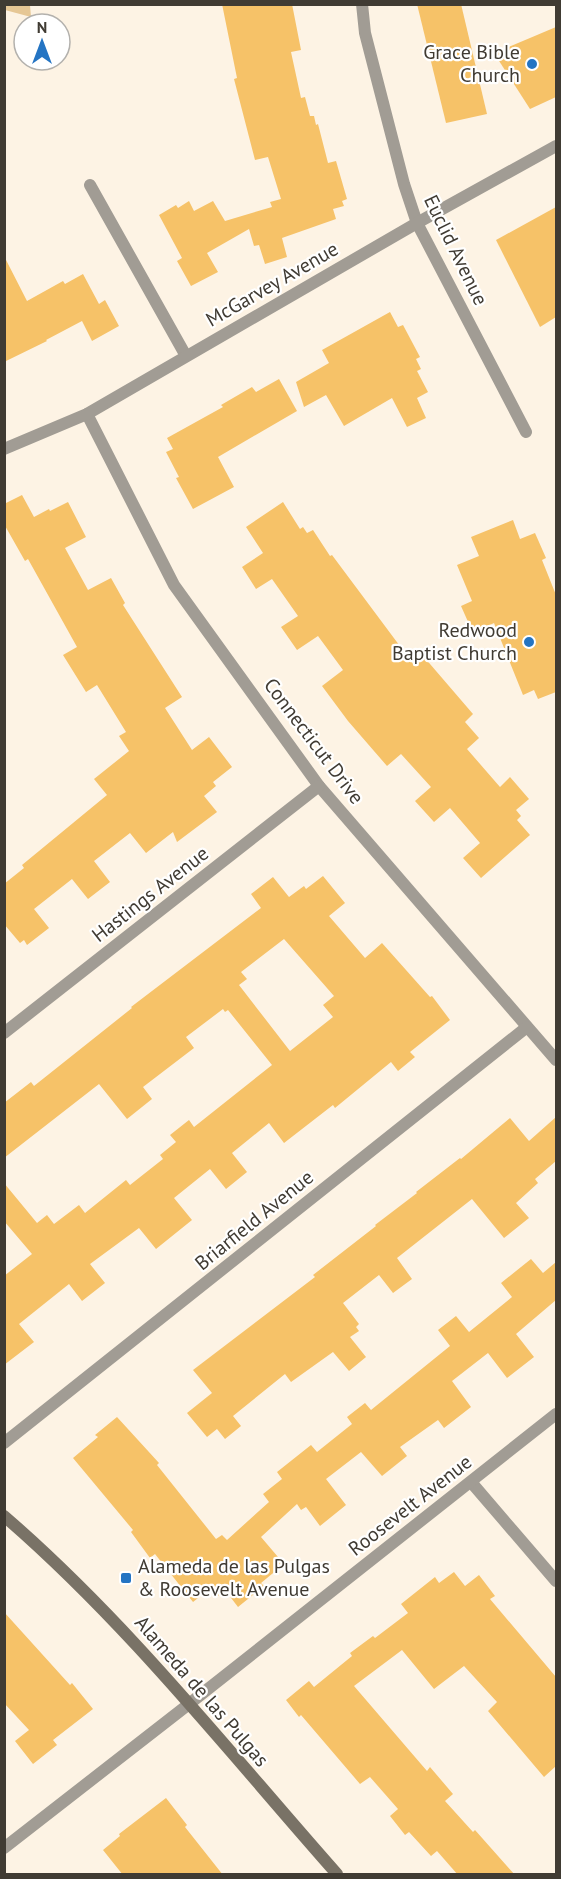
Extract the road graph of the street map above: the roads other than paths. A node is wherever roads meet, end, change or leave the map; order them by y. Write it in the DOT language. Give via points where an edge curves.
graph roads {
  1 [pos="362,4"];
  2 [pos="556,146"];
  3 [pos="90,184"];
  4 [pos="417,223"];
  5 [pos="186,356"];
  6 [pos="87,414"];
  7 [pos="526,432"];
  8 [pos="4,449"];
  9 [pos="319,786"];
  10 [pos="527,1027"];
  11 [pos="4,1033"];
  12 [pos="556,1060"];
  13 [pos="556,1414"];
  14 [pos="4,1443"];
  15 [pos="471,1482"];
  16 [pos="4,1516"];
  17 [pos="556,1581"];
  18 [pos="189,1704"];
  19 [pos="4,1848"];
  20 [pos="337,1875"];
  1 -- 4 [label="street, Euclid Avenue" via="365,33"];
  2 -- 4 [label="street, McGarvey Avenue"];
  3 -- 5 [label="street"];
  4 -- 5 [label="street, McGarvey Avenue"];
  4 -- 7 [label="street, Euclid Avenue"];
  5 -- 6 [label="street, McGarvey Avenue"];
  6 -- 8 [label="street, McGarvey Avenue"];
  6 -- 9 [label="street, Connecticut Drive" via="174,585"];
  9 -- 10 [label="street, Connecticut Drive"];
  9 -- 11 [label="street, Hastings Avenue"];
  10 -- 12 [label="street, Connecticut Drive"];
  10 -- 14 [label="street, Briarfield Avenue"];
  13 -- 15 [label="street, Roosevelt Avenue"];
  15 -- 17 [label="street"];
  15 -- 18 [label="street, Roosevelt Avenue"];
  16 -- 18 [label="main road, Alameda de las Pulgas" via="114,1620"];
  18 -- 19 [label="street, Roosevelt Avenue"];
  18 -- 20 [label="main road, Alameda de las Pulgas"];
}
